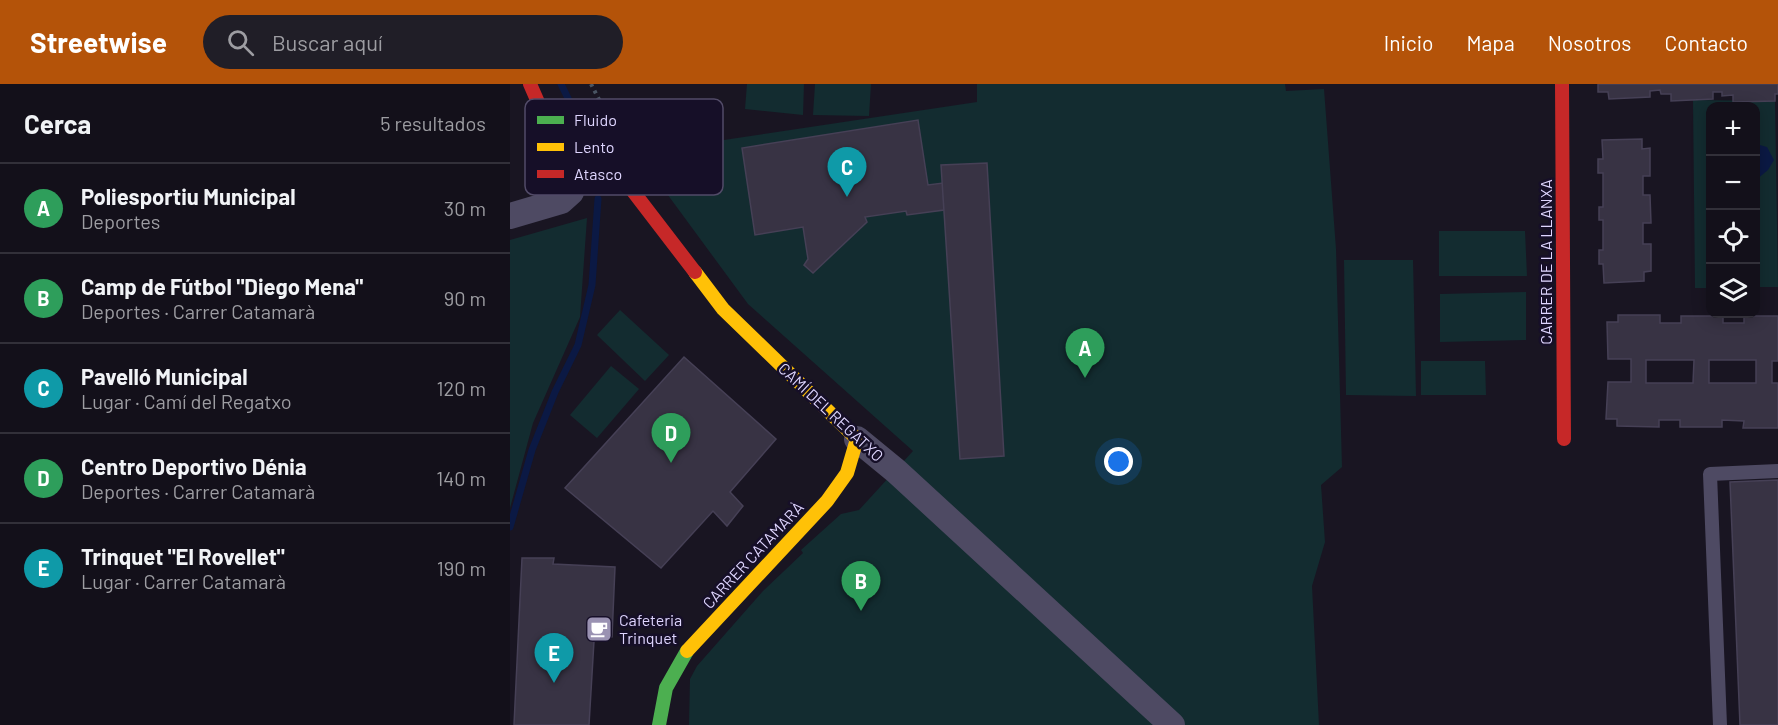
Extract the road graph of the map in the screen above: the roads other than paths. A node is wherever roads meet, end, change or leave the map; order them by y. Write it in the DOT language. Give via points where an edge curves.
graph roads {
  1 [pos="530,84"];
  2 [pos="1562,84"];
  3 [pos="537,99"];
  4 [pos="568,195"];
  5 [pos="636,195"];
  6 [pos="510,216"];
  7 [pos="857,439"];
  8 [pos="1564,439"];
  9 [pos="1778,471"];
  10 [pos="659,725"];
  11 [pos="1172,725"];
  12 [pos="1720,725"];
  1 -- 3 [label="street"];
  2 -- 8 [label="street, CARRER DE LA LLANXA"];
  4 -- 6 [label="street" via="561,201"];
  5 -- 7 [label="street, CAMÍ DEL REGATXO" via="723,309"];
  7 -- 10 [label="street, CARRER CATAMARÀ" via="847,473 827,501 683,655 666,688"];
  7 -- 11 [label="street, CAMÍ DEL REGATXO"];
  9 -- 12 [label="lane" via="1710,474"];
}
